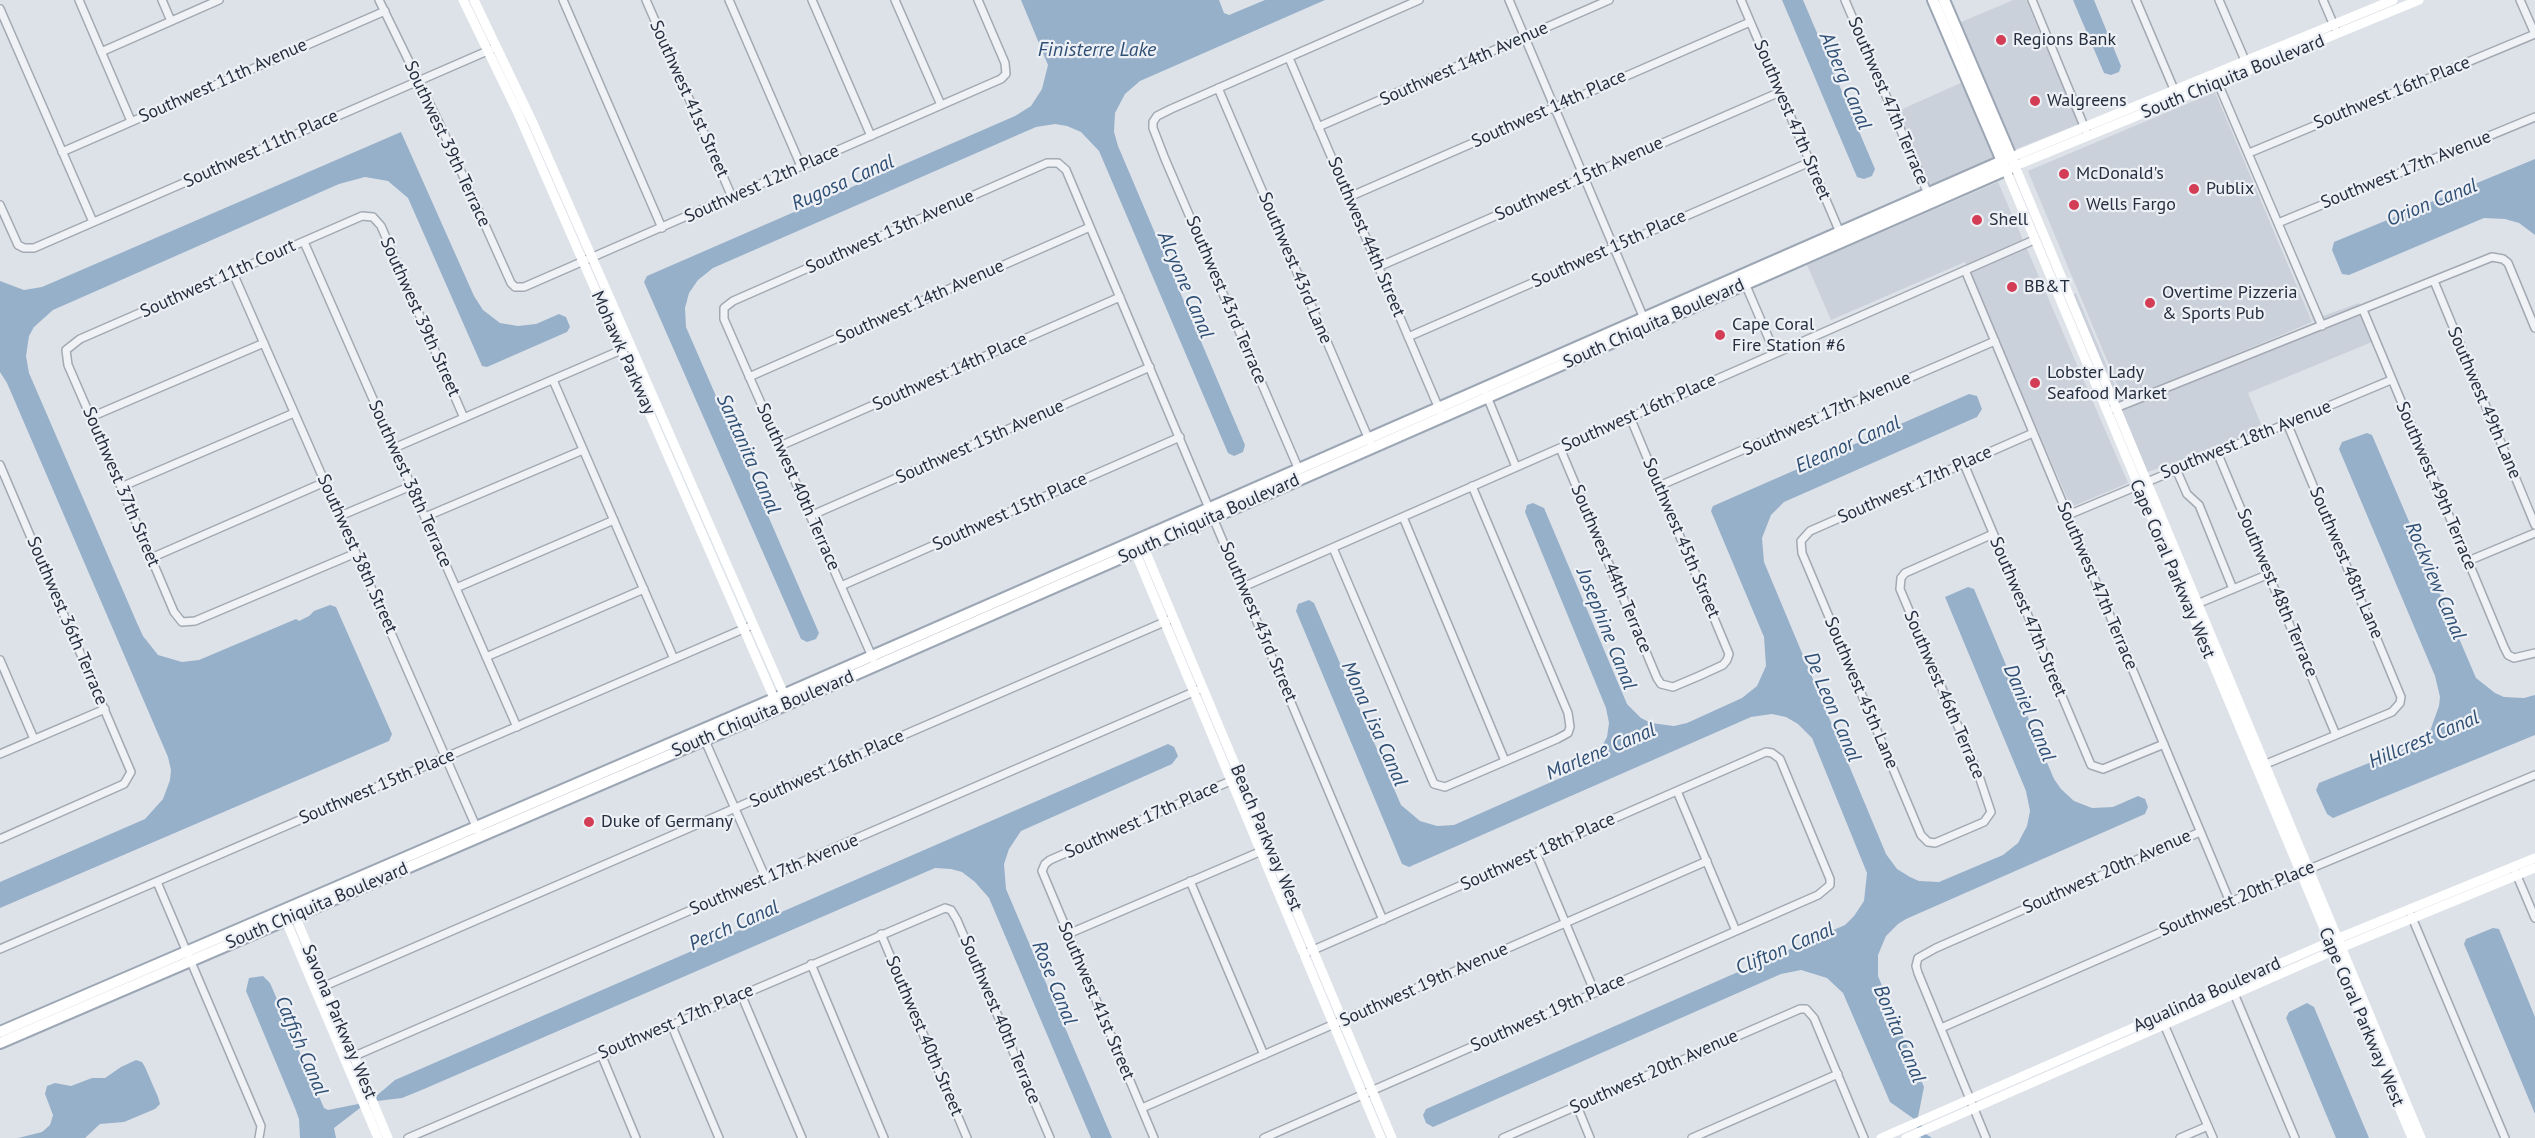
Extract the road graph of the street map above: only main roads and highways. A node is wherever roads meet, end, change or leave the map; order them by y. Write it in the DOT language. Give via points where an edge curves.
graph roads {
  1 [pos="1934,0"];
  2 [pos="1944,0"];
  3 [pos="1968,56"];
  4 [pos="2008,164"];
  5 [pos="32,1024"];
  6 [pos="0,1032"];
  7 [pos="0,1043"];
  1 -- 3 [label="main road" via="1943,11 1960,51"];
  1 -- 4 [label="main road, Cape Coral Parkway West"];
  2 -- 3 [label="main road, Cape Coral Parkway West"];
  3 -- 4 [label="main road, Cape Coral Parkway West"];
  4 -- 5 [label="main road, South Chiquita Boulevard" via="874,661"];
  5 -- 6 [label="main road, South Chiquita Boulevard"];
  5 -- 7 [label="main road, South Chiquita Boulevard"];
}
